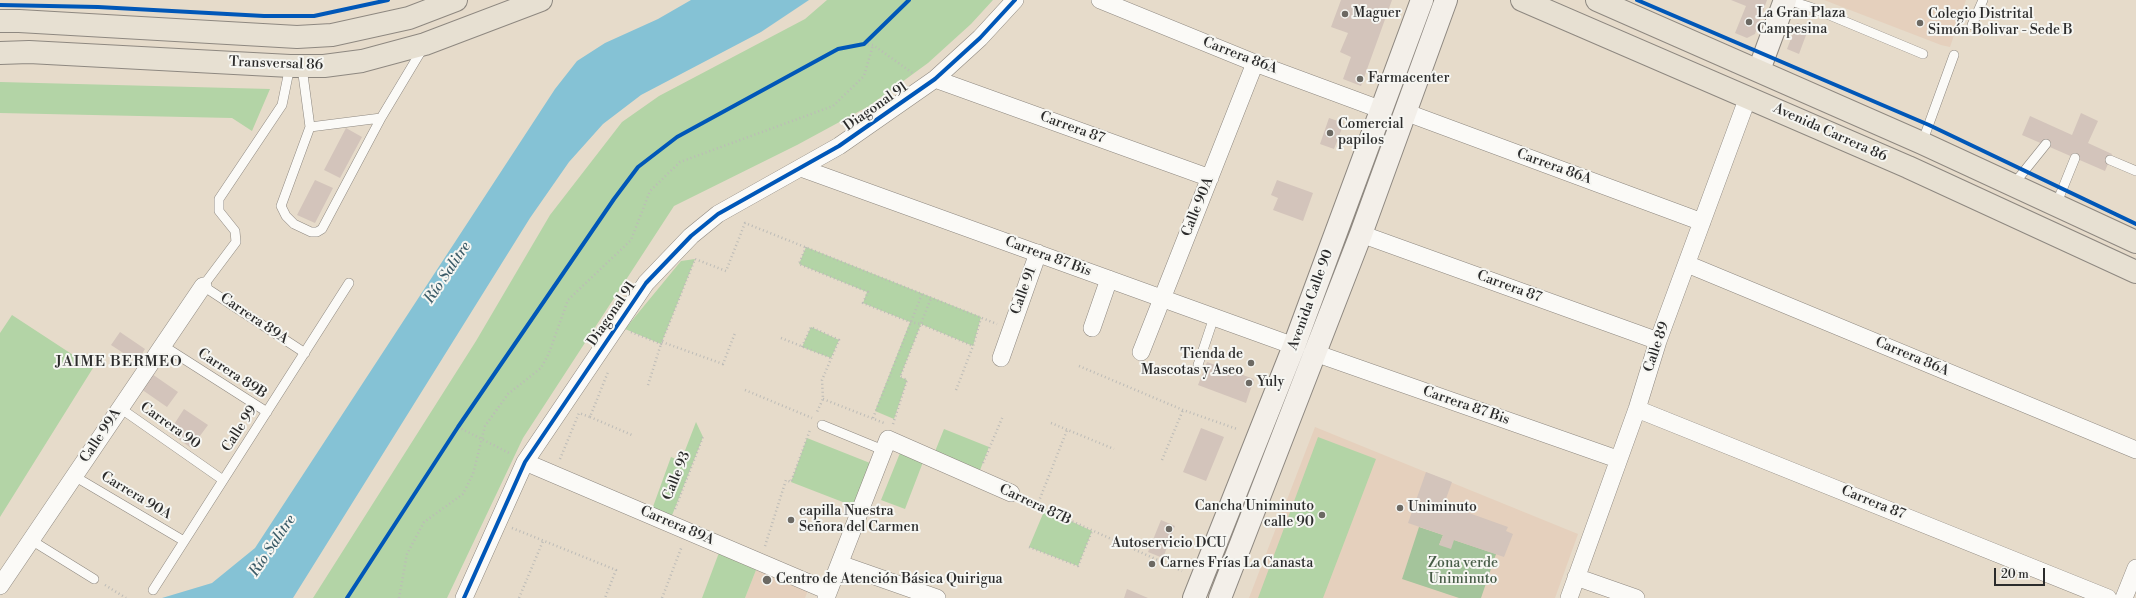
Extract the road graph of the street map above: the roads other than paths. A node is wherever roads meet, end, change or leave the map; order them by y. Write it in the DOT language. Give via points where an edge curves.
graph roads {
  1 [pos="456,0"];
  2 [pos="541,0"];
  3 [pos="1015,0"];
  4 [pos="1100,0"];
  5 [pos="1422,0"];
  6 [pos="1446,0"];
  7 [pos="1522,0"];
  8 [pos="1597,0"];
  9 [pos="1786,0"];
  10 [pos="1983,0"];
  11 [pos="0,21"];
  12 [pos="1972,25"];
  13 [pos="425,44"];
  14 [pos="0,53"];
  15 [pos="1923,54"];
  16 [pos="1954,55"];
  17 [pos="1255,63"];
  18 [pos="296,66"];
  19 [pos="1759,70"];
  20 [pos="931,81"];
  21 [pos="1748,97"];
  22 [pos="1382,110"];
  23 [pos="1405,112"];
  24 [pos="381,118"];
  25 [pos="310,127"];
  26 [pos="1922,143"];
  27 [pos="2046,144"];
  28 [pos="2075,158"];
  29 [pos="2110,160"];
  30 [pos="801,168"];
  31 [pos="2136,171"];
  32 [pos="1210,178"];
  33 [pos="2013,185"];
  34 [pos="2056,205"];
  35 [pos="1702,222"];
  36 [pos="1361,234"];
  37 [pos="2136,242"];
  38 [pos="1038,253"];
  39 [pos="1687,264"];
  40 [pos="2136,272"];
  41 [pos="1109,279"];
  42 [pos="349,283"];
  43 [pos="203,286"];
  44 [pos="1162,298"];
  45 [pos="1214,317"];
  46 [pos="1092,328"];
  47 [pos="1658,341"];
  48 [pos="162,346"];
  49 [pos="1294,346"];
  50 [pos="1141,352"];
  51 [pos="305,353"];
  52 [pos="1315,353"];
  53 [pos="1001,358"];
  54 [pos="1198,365"];
  55 [pos="120,408"];
  56 [pos="1637,409"];
  57 [pos="267,412"];
  58 [pos="822,425"];
  59 [pos="886,445"];
  60 [pos="2136,450"];
  61 [pos="1617,459"];
  62 [pos="526,462"];
  63 [pos="74,476"];
  64 [pos="223,480"];
  65 [pos="1011,493"];
  66 [pos="31,540"];
  67 [pos="184,541"];
  68 [pos="840,564"];
  69 [pos="2136,568"];
  70 [pos="1576,577"];
  71 [pos="94,579"];
  72 [pos="0,586"];
  73 [pos="154,590"];
  74 [pos="827,594"];
  75 [pos="464,598"];
  76 [pos="937,598"];
  77 [pos="1194,598"];
  78 [pos="1220,598"];
  79 [pos="1569,598"];
  80 [pos="1636,598"];
  81 [pos="2108,598"];
  82 [pos="2124,598"];
  1 -- 11 [label="main road, Transversal 86" via="409,18 332,35 297,36"];
  2 -- 13 [label="main road, Transversal 86"];
  3 -- 20 [label="street, Diagonal 91" via="980,38"];
  4 -- 17 [label="street, Carrera 86A"];
  5 -- 22 [label="main road, Avenida Calle 90"];
  6 -- 23 [label="main road, Avenida Calle 90"];
  7 -- 21 [label="main road, Avenida Carrera 86"];
  8 -- 19 [label="main road, Avenida Carrera 86"];
  9 -- 15 [label="lane" via="1810,7"];
  9 -- 19 [label="main road"];
  10 -- 12 [label="lane"];
  13 -- 18 [label="main road, Transversal 86" via="362,61 324,66"];
  13 -- 24 [label="lane"];
  14 -- 18 [label="main road, Transversal 86" via="28,52"];
  16 -- 26 [label="lane"];
  17 -- 22 [label="street, Carrera 86A"];
  17 -- 32 [label="street, Calle 90A"];
  18 -- 25 [label="lane"];
  18 -- 43 [label="lane" via="282,105 219,199 219,211 235,231 236,242"];
  19 -- 26 [label="main road, Avenida Carrera 86"];
  20 -- 30 [label="street, Diagonal 91" via="838,146"];
  20 -- 32 [label="street, Carrera 87"];
  21 -- 35 [label="street, Calle 89"];
  21 -- 40 [label="main road, Avenida Carrera 86" via="1915,170"];
  22 -- 49 [label="main road, Avenida Calle 90"];
  23 -- 35 [label="street, Carrera 86A"];
  23 -- 36 [label="main road, Avenida Calle 90"];
  24 -- 25 [label="lane"];
  24 -- 25 [label="lane" via="322,229 317,232 294,224 281,206"];
  26 -- 33 [label="main road, Avenida Carrera 86"];
  27 -- 33 [label="lane"];
  28 -- 34 [label="lane"];
  29 -- 31 [label="lane"];
  30 -- 38 [label="street, Carrera 87 Bis"];
  30 -- 62 [label="street, Diagonal 91" via="718,214 691,236 646,283"];
  32 -- 44 [label="street, Calle 90A"];
  33 -- 34 [label="main road, Avenida Carrera 86"];
  34 -- 37 [label="main road, Avenida Carrera 86"];
  35 -- 39 [label="street, Calle 89"];
  36 -- 47 [label="street, Carrera 87"];
  36 -- 52 [label="main road, Avenida Calle 90"];
  38 -- 41 [label="street, Carrera 87 Bis"];
  38 -- 53 [label="street, Calle 91"];
  39 -- 47 [label="street, Calle 89"];
  39 -- 60 [label="street, Carrera 86A"];
  41 -- 44 [label="street, Carrera 87 Bis"];
  41 -- 46 [label="street"];
  42 -- 51 [label="lane, Calle 99"];
  43 -- 48 [label="street, Calle 99A"];
  43 -- 51 [label="lane, Carrera 89A"];
  44 -- 45 [label="street, Carrera 87 Bis"];
  44 -- 50 [label="street, Calle 90A"];
  45 -- 49 [label="street, Carrera 87 Bis"];
  45 -- 54 [label="lane"];
  47 -- 56 [label="street, Calle 89"];
  48 -- 55 [label="street, Calle 99A"];
  48 -- 57 [label="lane, Carrera 89B"];
  49 -- 77 [label="main road, Avenida Calle 90"];
  51 -- 57 [label="lane, Calle 99"];
  52 -- 61 [label="street, Carrera 87 Bis"];
  52 -- 78 [label="main road, Avenida Calle 90"];
  55 -- 63 [label="street, Calle 99A"];
  55 -- 64 [label="lane, Carrera 90"];
  56 -- 61 [label="street, Calle 89"];
  56 -- 81 [label="street, Carrera 87"];
  57 -- 64 [label="lane, Calle 99"];
  58 -- 59 [label="lane, Carrera 87B"];
  59 -- 65 [label="street, Carrera 87B"];
  59 -- 68 [label="street"];
  61 -- 70 [label="street, Calle 89"];
  62 -- 74 [label="street, Carrera 89A" via="760,561"];
  62 -- 75 [label="street, Diagonal 91"];
  63 -- 66 [label="street, Calle 99A"];
  63 -- 67 [label="lane, Carrera 90A"];
  64 -- 67 [label="lane, Calle 99"];
  66 -- 71 [label="lane"];
  66 -- 72 [label="street, Calle 99A"];
  67 -- 73 [label="lane, Calle 99"];
  68 -- 74 [label="street"];
  68 -- 76 [label="street"];
  69 -- 82 [label="street"];
  70 -- 79 [label="street, Calle 89"];
  70 -- 80 [label="street"];
}
